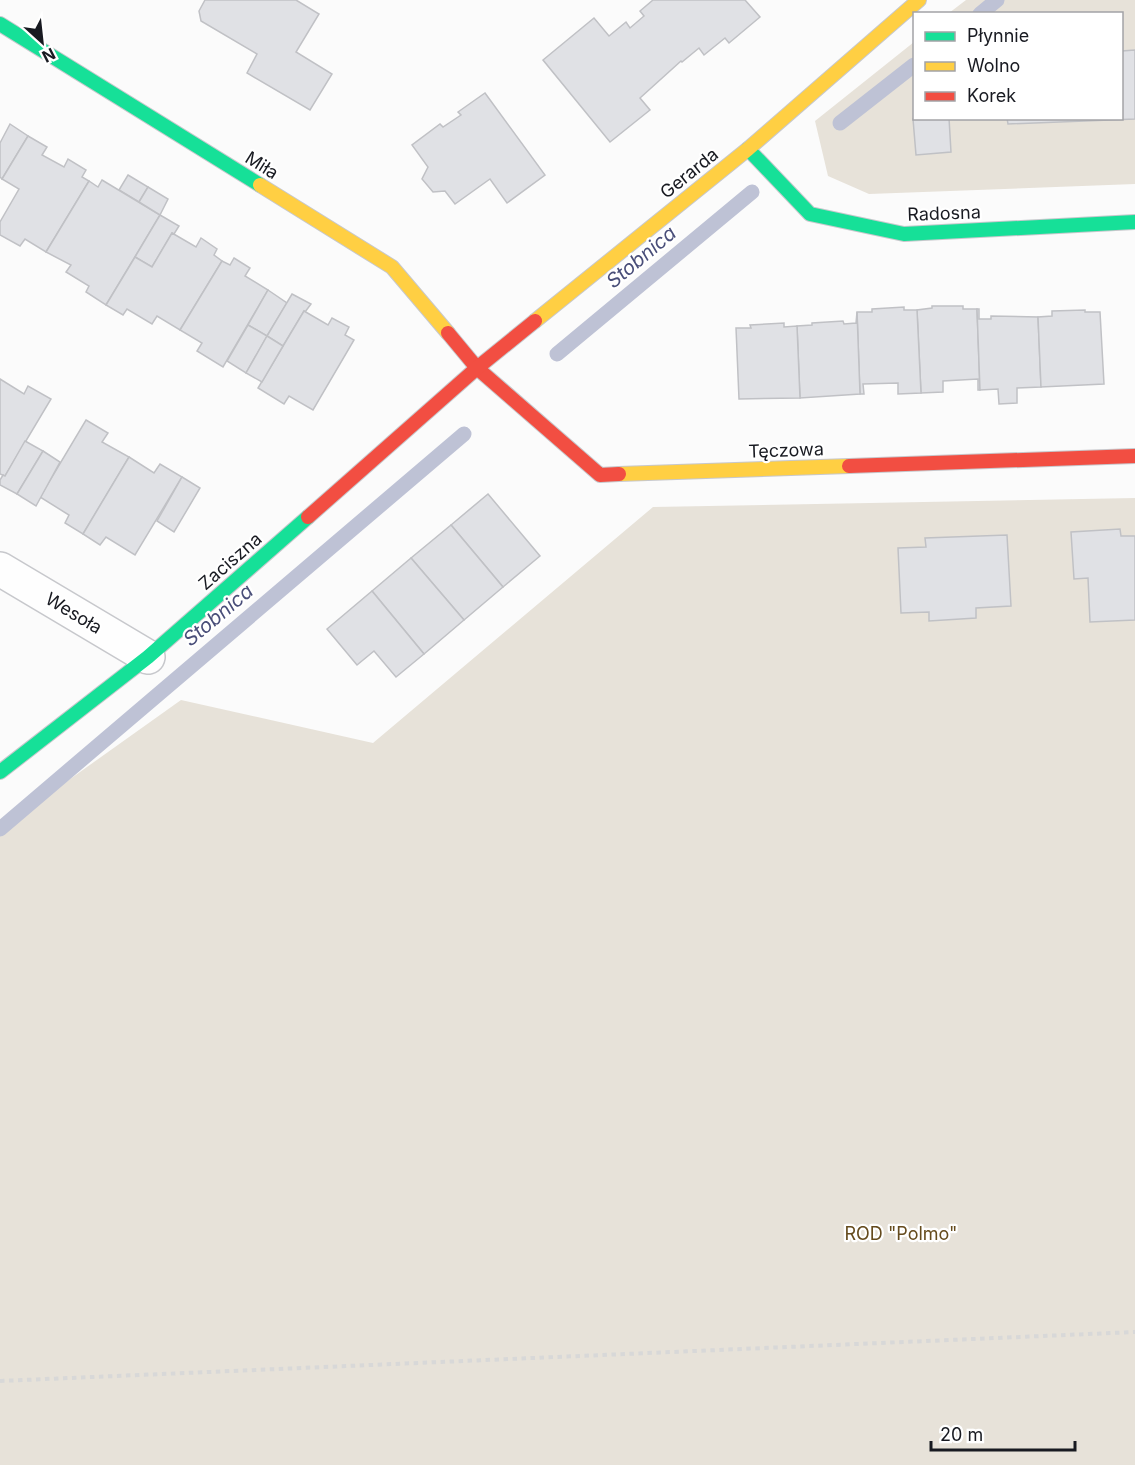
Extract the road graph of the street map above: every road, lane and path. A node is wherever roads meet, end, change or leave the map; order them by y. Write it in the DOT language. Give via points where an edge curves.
graph roads {
  1 [pos="919,0"];
  2 [pos="0,24"];
  3 [pos="748,149"];
  4 [pos="1135,222"];
  5 [pos="477,368"];
  6 [pos="1135,456"];
  7 [pos="0,569"];
  8 [pos="148,657"];
  9 [pos="0,772"];
  10 [pos="1135,1332"];
  11 [pos="0,1381"];
  1 -- 3 [label="street, Gerarda"];
  2 -- 5 [label="street, Miła" via="392,267"];
  3 -- 4 [label="street, Radosna" via="810,214 904,234"];
  3 -- 5 [label="street, Gerarda"];
  5 -- 6 [label="street, Tęczowa" via="600,475"];
  5 -- 8 [label="street, Zaciszna"];
  7 -- 8 [label="street, Wesoła"];
  8 -- 9 [label="street, Zaciszna"];
  10 -- 11 [label="path"];
}
